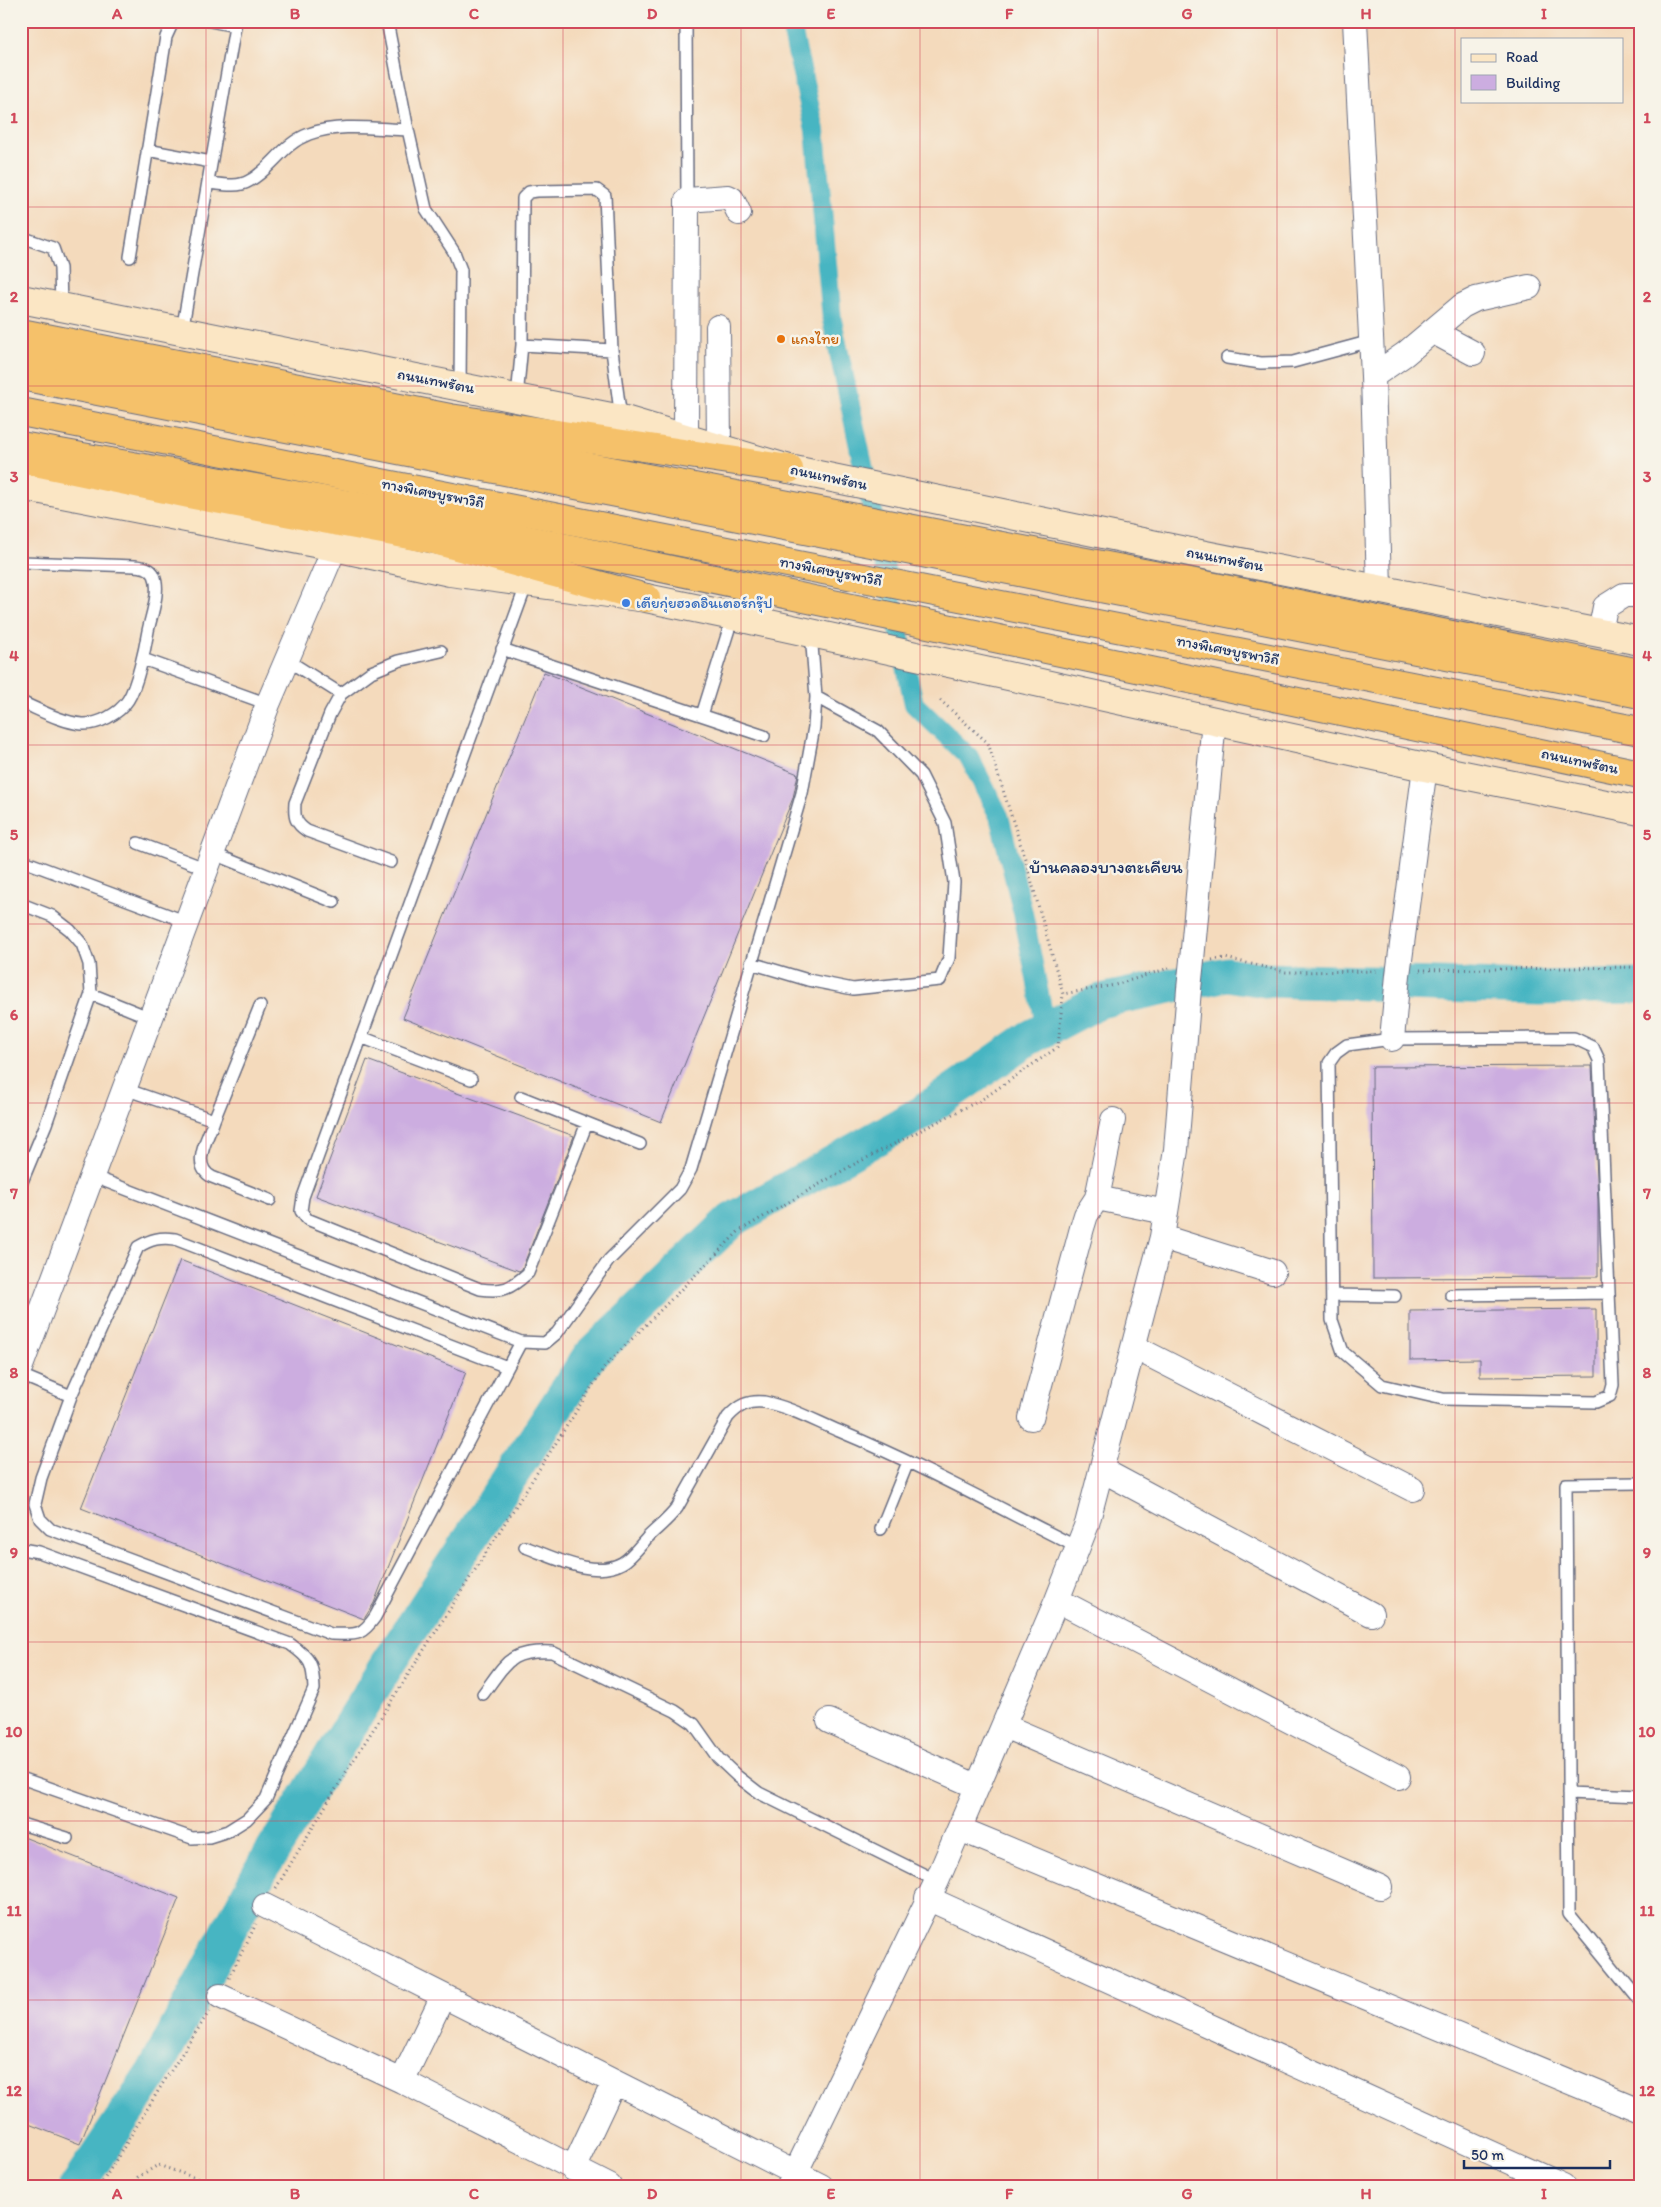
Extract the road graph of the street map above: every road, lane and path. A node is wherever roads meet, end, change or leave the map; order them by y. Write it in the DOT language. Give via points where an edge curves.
graph roads {
  1 [pos="177,21"];
  2 [pos="210,21"];
  3 [pos="387,21"];
  4 [pos="686,21"];
  5 [pos="1355,21"];
  6 [pos="235,23"];
  7 [pos="408,130"];
  8 [pos="148,150"];
  9 [pos="211,162"];
  10 [pos="208,183"];
  11 [pos="686,200"];
  12 [pos="739,213"];
  13 [pos="21,237"];
  14 [pos="130,256"];
  15 [pos="1529,287"];
  16 [pos="21,299"];
  17 [pos="62,307"];
  18 [pos="718,327"];
  19 [pos="182,331"];
  20 [pos="1432,331"];
  21 [pos="21,333"];
  22 [pos="1372,341"];
  23 [pos="522,345"];
  24 [pos="612,350"];
  25 [pos="1474,353"];
  26 [pos="21,358"];
  27 [pos="1227,358"];
  28 [pos="21,376"];
  29 [pos="1373,376"];
  30 [pos="460,386"];
  31 [pos="517,397"];
  32 [pos="21,412"];
  33 [pos="621,419"];
  34 [pos="686,437"];
  35 [pos="21,446"];
  36 [pos="720,448"];
  37 [pos="21,458"];
  38 [pos="789,469"];
  39 [pos="21,486"];
  40 [pos="336,547"];
  41 [pos="21,562"];
  42 [pos="526,583"];
  43 [pos="1379,588"];
  44 [pos="1640,595"];
  45 [pos="646,598"];
  46 [pos="733,616"];
  47 [pos="811,633"];
  48 [pos="1600,633"];
  49 [pos="1640,641"];
  50 [pos="502,649"];
  51 [pos="441,652"];
  52 [pos="143,659"];
  53 [pos="287,660"];
  54 [pos="1640,673"];
  55 [pos="342,694"];
  56 [pos="1640,694"];
  57 [pos="816,697"];
  58 [pos="940,700"];
  59 [pos="21,702"];
  60 [pos="268,704"];
  61 [pos="702,715"];
  62 [pos="1214,720"];
  63 [pos="1640,731"];
  64 [pos="764,736"];
  65 [pos="1425,767"];
  66 [pos="1640,774"];
  67 [pos="1640,811"];
  68 [pos="138,842"];
  69 [pos="21,860"];
  70 [pos="210,861"];
  71 [pos="391,862"];
  72 [pos="334,902"];
  73 [pos="21,904"];
  74 [pos="187,922"];
  75 [pos="1192,962"];
  76 [pos="751,963"];
  77 [pos="1640,967"];
  78 [pos="1398,978"];
  79 [pos="91,994"];
  80 [pos="260,1006"];
  81 [pos="151,1018"];
  82 [pos="361,1037"];
  83 [pos="1392,1040"];
  84 [pos="471,1080"];
  85 [pos="125,1088"];
  86 [pos="521,1097"];
  87 [pos="214,1120"];
  88 [pos="1112,1120"];
  89 [pos="587,1123"];
  90 [pos="640,1144"];
  91 [pos="92,1176"];
  92 [pos="21,1184"];
  93 [pos="1097,1198"];
  94 [pos="270,1200"];
  95 [pos="1166,1212"];
  96 [pos="1162,1236"];
  97 [pos="1273,1272"];
  98 [pos="1608,1293"];
  99 [pos="1451,1294"];
  100 [pos="1332,1296"];
  101 [pos="1395,1296"];
  102 [pos="521,1342"];
  103 [pos="1134,1347"];
  104 [pos="23,1355"];
  105 [pos="507,1367"];
  106 [pos="21,1375"];
  107 [pos="71,1396"];
  108 [pos="1031,1418"];
  109 [pos="908,1462"];
  110 [pos="1102,1470"];
  111 [pos="1640,1484"];
  112 [pos="1412,1489"];
  113 [pos="881,1529"];
  114 [pos="526,1547"];
  115 [pos="1079,1548"];
  116 [pos="21,1549"];
  117 [pos="1057,1600"];
  118 [pos="1371,1614"];
  119 [pos="483,1694"];
  120 [pos="829,1721"];
  121 [pos="1004,1726"];
  122 [pos="1398,1777"];
  123 [pos="21,1778"];
  124 [pos="976,1786"];
  125 [pos="1568,1793"];
  126 [pos="1640,1796"];
  127 [pos="21,1824"];
  128 [pos="960,1829"];
  129 [pos="67,1838"];
  130 [pos="1380,1887"];
  131 [pos="932,1890"];
  132 [pos="265,1906"];
  133 [pos="220,1996"];
  134 [pos="443,1996"];
  135 [pos="1640,2001"];
  136 [pos="402,2081"];
  137 [pos="614,2082"];
  138 [pos="1640,2110"];
  139 [pos="573,2168"];
  140 [pos="792,2179"];
  141 [pos="132,2186"];
  142 [pos="219,2186"];
  143 [pos="609,2186"];
  144 [pos="821,2186"];
  145 [pos="1563,2186"];
  1 -- 8 [label="lane" via="166,37"];
  2 -- 6 [label="lane"];
  3 -- 7 [label="lane"];
  4 -- 11 [label="lane"];
  5 -- 22 [label="street"];
  6 -- 9 [label="lane"];
  7 -- 10 [label="lane" via="326,129 293,142 249,182 232,185"];
  7 -- 30 [label="lane" via="426,209 454,252 461,270"];
  8 -- 9 [label="lane"];
  8 -- 14 [label="lane"];
  9 -- 10 [label="lane"];
  10 -- 19 [label="lane"];
  11 -- 12 [label="street" via="728,197"];
  11 -- 34 [label="street"];
  13 -- 17 [label="lane" via="53,248 60,268"];
  15 -- 20 [label="street" via="1476,299 1462,306"];
  16 -- 17 [label="main road, ถนนเทพรัตน"];
  17 -- 19 [label="main road, ถนนเทพรัตน"];
  18 -- 36 [label="street"];
  19 -- 30 [label="main road, ถนนเทพรัตน"];
  20 -- 25 [label="street"];
  20 -- 29 [label="street"];
  21 -- 38 [label="highway" via="450,418"];
  22 -- 27 [label="lane" via="1293,362 1261,363"];
  22 -- 29 [label="street"];
  23 -- 24 [label="lane"];
  23 -- 24 [label="lane" via="523,198 528,192 537,191 597,190 605,196"];
  23 -- 31 [label="lane"];
  24 -- 33 [label="lane"];
  26 -- 54 [label="highway, ถนนเทพรัตน" via="1185,581"];
  28 -- 56 [label="highway"];
  29 -- 43 [label="street"];
  30 -- 31 [label="main road, ถนนเทพรัตน"];
  31 -- 33 [label="main road, ถนนเทพรัตน"];
  32 -- 63 [label="highway, ทางพิเศษบูรพาวิถี"];
  33 -- 34 [label="main road, ถนนเทพรัตน"];
  34 -- 36 [label="main road, ถนนเทพรัตน"];
  35 -- 66 [label="highway, ถนนเทพรัตน" via="439,521"];
  36 -- 38 [label="main road, ถนนเทพรัตน"];
  37 -- 45 [label="highway" via="194,495 431,539"];
  38 -- 43 [label="main road, ถนนเทพรัตน"];
  39 -- 40 [label="main road"];
  40 -- 42 [label="main road" via="450,572"];
  40 -- 53 [label="street"];
  41 -- 52 [label="lane" via="148,568 153,573 156,592"];
  42 -- 45 [label="main road"];
  42 -- 50 [label="lane"];
  43 -- 48 [label="main road, ถนนเทพรัตน"];
  44 -- 48 [label="street" via="1624,595 1605,606"];
  45 -- 46 [label="main road"];
  46 -- 47 [label="main road"];
  46 -- 61 [label="lane"];
  47 -- 57 [label="lane"];
  47 -- 62 [label="main road"];
  48 -- 49 [label="main road, ถนนเทพรัตน"];
  50 -- 61 [label="lane"];
  50 -- 82 [label="lane"];
  51 -- 55 [label="lane" via="398,661 371,672"];
  52 -- 59 [label="lane" via="128,700 102,720 83,724"];
  52 -- 60 [label="lane"];
  53 -- 55 [label="lane"];
  53 -- 60 [label="street"];
  55 -- 71 [label="lane" via="330,714 295,803 294,816 298,825 307,831"];
  57 -- 76 [label="lane" via="802,793"];
  57 -- 76 [label="lane" via="878,731 920,775 929,791 945,823 954,882 950,958 940,980 853,988 808,980"];
  58 -- 75 [label="path" via="988,743 1063,994 1115,985"];
  60 -- 70 [label="street"];
  61 -- 64 [label="lane"];
  62 -- 65 [label="main road"];
  62 -- 75 [label="street"];
  65 -- 67 [label="main road"];
  65 -- 78 [label="street"];
  68 -- 70 [label="lane"];
  69 -- 74 [label="lane"];
  70 -- 72 [label="lane"];
  70 -- 74 [label="street"];
  73 -- 79 [label="lane" via="52,916 82,944 89,964"];
  74 -- 81 [label="street"];
  75 -- 78 [label="path" via="1225,958 1286,972"];
  75 -- 95 [label="street, bridge" via="1176,1150"];
  76 -- 102 [label="lane" via="691,1169 680,1189 610,1260 558,1333 545,1343"];
  77 -- 78 [label="path"];
  78 -- 83 [label="street"];
  79 -- 81 [label="lane"];
  79 -- 92 [label="lane" via="46,1124"];
  80 -- 87 [label="lane"];
  81 -- 85 [label="street"];
  82 -- 84 [label="lane"];
  82 -- 89 [label="lane" via="303,1197 301,1211 307,1220 480,1289 499,1291 513,1286 528,1273"];
  83 -- 98 [label="lane" via="1574,1038 1593,1047 1599,1060"];
  83 -- 100 [label="lane" via="1347,1045 1329,1063"];
  85 -- 87 [label="lane"];
  85 -- 91 [label="street"];
  86 -- 89 [label="lane"];
  87 -- 94 [label="lane" via="200,1159 201,1168 212,1177"];
  88 -- 93 [label="street"];
  89 -- 90 [label="lane"];
  91 -- 102 [label="lane"];
  91 -- 104 [label="street"];
  93 -- 95 [label="street"];
  93 -- 108 [label="street" via="1082,1228"];
  95 -- 96 [label="street"];
  96 -- 97 [label="street"];
  96 -- 103 [label="street"];
  98 -- 99 [label="lane"];
  98 -- 100 [label="lane" via="1613,1385 1610,1396 1596,1402 1443,1399 1382,1385 1343,1352 1332,1320"];
  100 -- 101 [label="lane"];
  102 -- 105 [label="lane"];
  103 -- 110 [label="street"];
  103 -- 112 [label="street"];
  105 -- 107 [label="lane" via="175,1239 160,1237 138,1247"];
  105 -- 107 [label="lane" via="375,1617 366,1631 354,1634 331,1634 50,1529 40,1520 35,1504 41,1478"];
  106 -- 107 [label="lane"];
  109 -- 113 [label="lane"];
  109 -- 114 [label="lane" via="781,1407 748,1402 737,1407 728,1417 667,1522 623,1563 602,1570 583,1567"];
  109 -- 115 [label="lane"];
  110 -- 115 [label="street"];
  110 -- 118 [label="street"];
  111 -- 125 [label="lane" via="1566,1484"];
  115 -- 117 [label="street"];
  116 -- 123 [label="lane" via="40,1552 290,1644 307,1657 314,1675 314,1689 266,1799 247,1819 209,1837 192,1838"];
  117 -- 121 [label="street"];
  117 -- 122 [label="street"];
  119 -- 131 [label="lane" via="505,1665 518,1655 530,1651 552,1652 675,1710 694,1724 718,1758 759,1793"];
  120 -- 124 [label="street"];
  121 -- 124 [label="street"];
  121 -- 130 [label="street"];
  124 -- 128 [label="street"];
  125 -- 126 [label="lane"];
  125 -- 135 [label="lane" via="1569,1914"];
  127 -- 129 [label="lane"];
  128 -- 131 [label="street"];
  128 -- 138 [label="street"];
  131 -- 140 [label="street"];
  131 -- 145 [label="street"];
  132 -- 134 [label="street"];
  133 -- 136 [label="street"];
  134 -- 136 [label="street"];
  134 -- 137 [label="street"];
  136 -- 139 [label="street"];
  137 -- 139 [label="street"];
  137 -- 140 [label="street"];
  139 -- 143 [label="street"];
  140 -- 144 [label="street"];
  141 -- 142 [label="path" via="138,2177 158,2165"];
}
